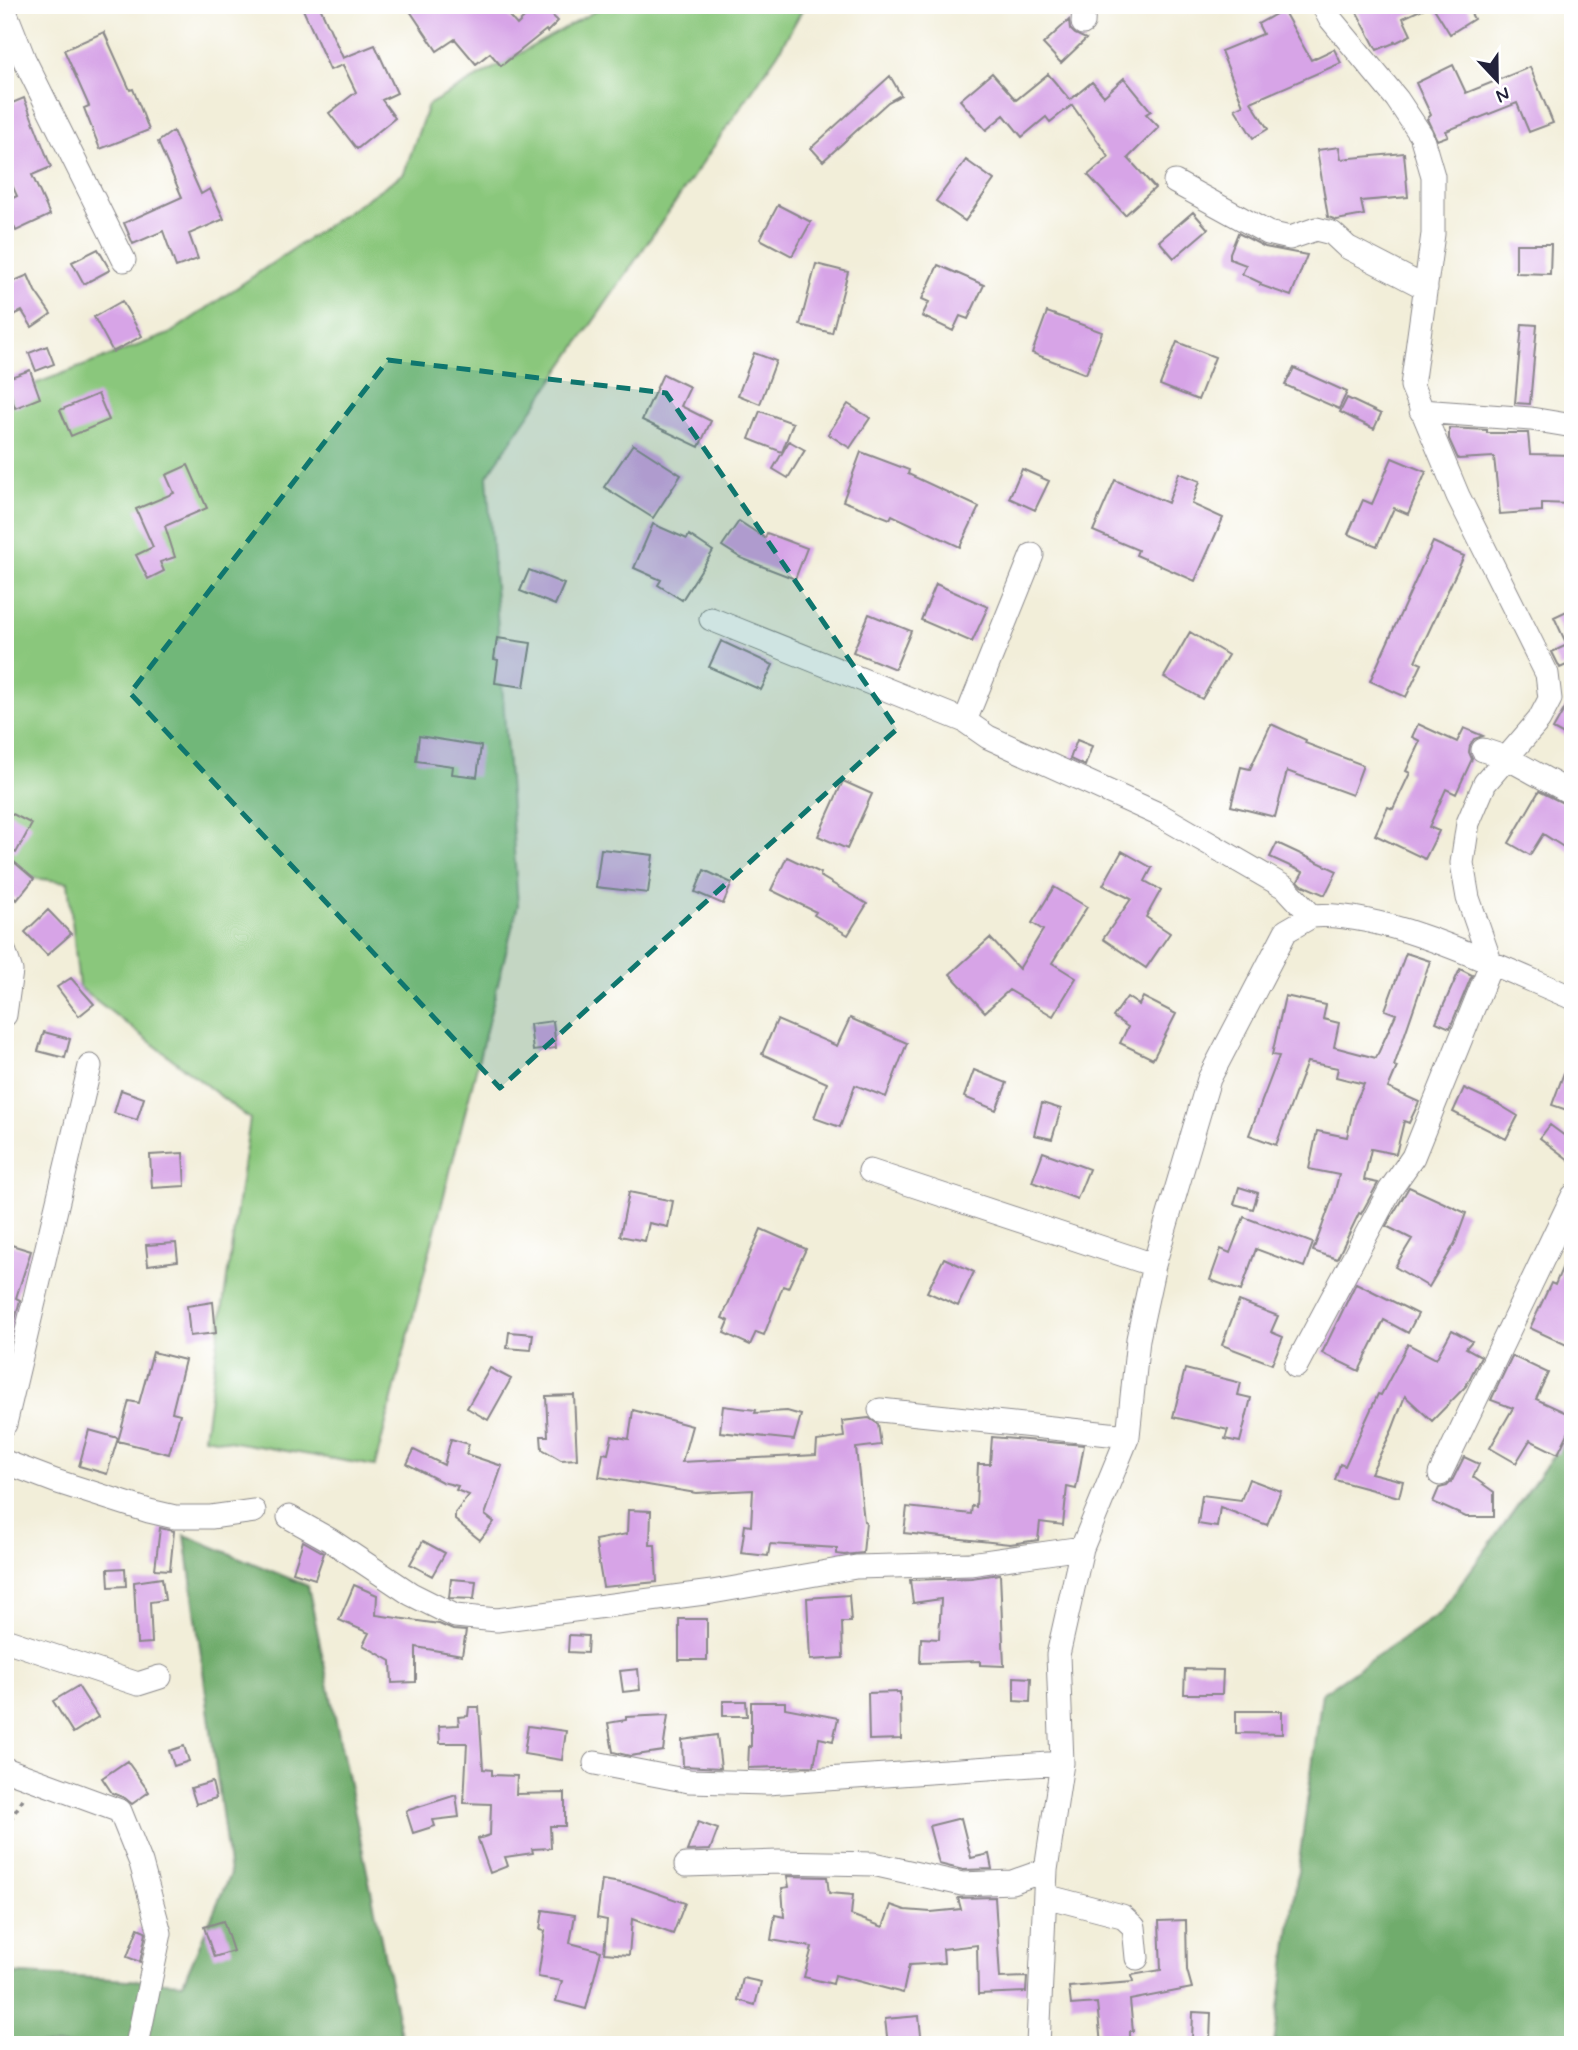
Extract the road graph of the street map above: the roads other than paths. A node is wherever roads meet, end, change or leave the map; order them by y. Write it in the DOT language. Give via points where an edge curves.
graph roads {
  1 [pos="1323,5"];
  2 [pos="5,11"];
  3 [pos="1175,182"];
  4 [pos="124,261"];
  5 [pos="1426,288"];
  6 [pos="1421,411"];
  7 [pos="1573,426"];
  8 [pos="1032,555"];
  9 [pos="711,619"];
  10 [pos="965,722"];
  11 [pos="1483,750"];
  12 [pos="1507,758"];
  13 [pos="1573,793"];
  14 [pos="1312,916"];
  15 [pos="5,953"];
  16 [pos="1491,964"];
  17 [pos="1573,998"];
  18 [pos="5,1015"];
  19 [pos="90,1066"];
  20 [pos="870,1171"];
  21 [pos="1573,1196"];
  22 [pos="1154,1265"];
  23 [pos="1296,1366"];
  24 [pos="880,1410"];
  25 [pos="5,1424"];
  26 [pos="1128,1436"];
  27 [pos="5,1462"];
  28 [pos="1440,1474"];
  29 [pos="254,1511"];
  30 [pos="289,1517"];
  31 [pos="1082,1548"];
  32 [pos="5,1640"];
  33 [pos="160,1677"];
  34 [pos="595,1763"];
  35 [pos="1062,1763"];
  36 [pos="5,1769"];
  37 [pos="686,1865"];
  38 [pos="1046,1870"];
  39 [pos="1045,1896"];
  40 [pos="1137,1958"];
  41 [pos="137,2045"];
  42 [pos="1038,2045"];
  1 -- 5 [label="street" via="1421,135 1433,176 1433,234"];
  2 -- 4 [label="street"];
  3 -- 5 [label="street" via="1268,233 1290,238 1316,229 1332,233 1348,247"];
  5 -- 6 [label="street" via="1412,386"];
  6 -- 7 [label="street"];
  6 -- 12 [label="street" via="1547,674 1550,699"];
  8 -- 10 [label="street"];
  9 -- 10 [label="street"];
  10 -- 14 [label="street" via="988,737 1158,814 1286,888"];
  11 -- 12 [label="street"];
  12 -- 13 [label="street"];
  12 -- 16 [label="street" via="1485,783 1472,813 1462,863 1468,898"];
  14 -- 16 [label="street" via="1372,922"];
  14 -- 22 [label="street" via="1286,931 1209,1079"];
  15 -- 18 [label="street" via="11,971"];
  16 -- 17 [label="street"];
  16 -- 23 [label="street" via="1413,1157 1390,1190"];
  19 -- 25 [label="street"];
  20 -- 22 [label="street"];
  21 -- 28 [label="street"];
  22 -- 26 [label="street" via="1138,1339"];
  24 -- 26 [label="street"];
  26 -- 31 [label="street"];
  27 -- 29 [label="street" via="175,1517"];
  30 -- 31 [label="street" via="411,1594 455,1616 497,1620 712,1592 856,1567 970,1564"];
  31 -- 35 [label="street" via="1058,1655"];
  32 -- 33 [label="street" via="138,1684"];
  34 -- 35 [label="street" via="689,1781 767,1783"];
  35 -- 38 [label="street"];
  36 -- 41 [label="street" via="120,1811 141,1863 160,1933"];
  37 -- 38 [label="street" via="873,1864 962,1884 1012,1882"];
  38 -- 39 [label="street"];
  39 -- 40 [label="street" via="1122,1916 1134,1927"];
  39 -- 42 [label="street"];
}
